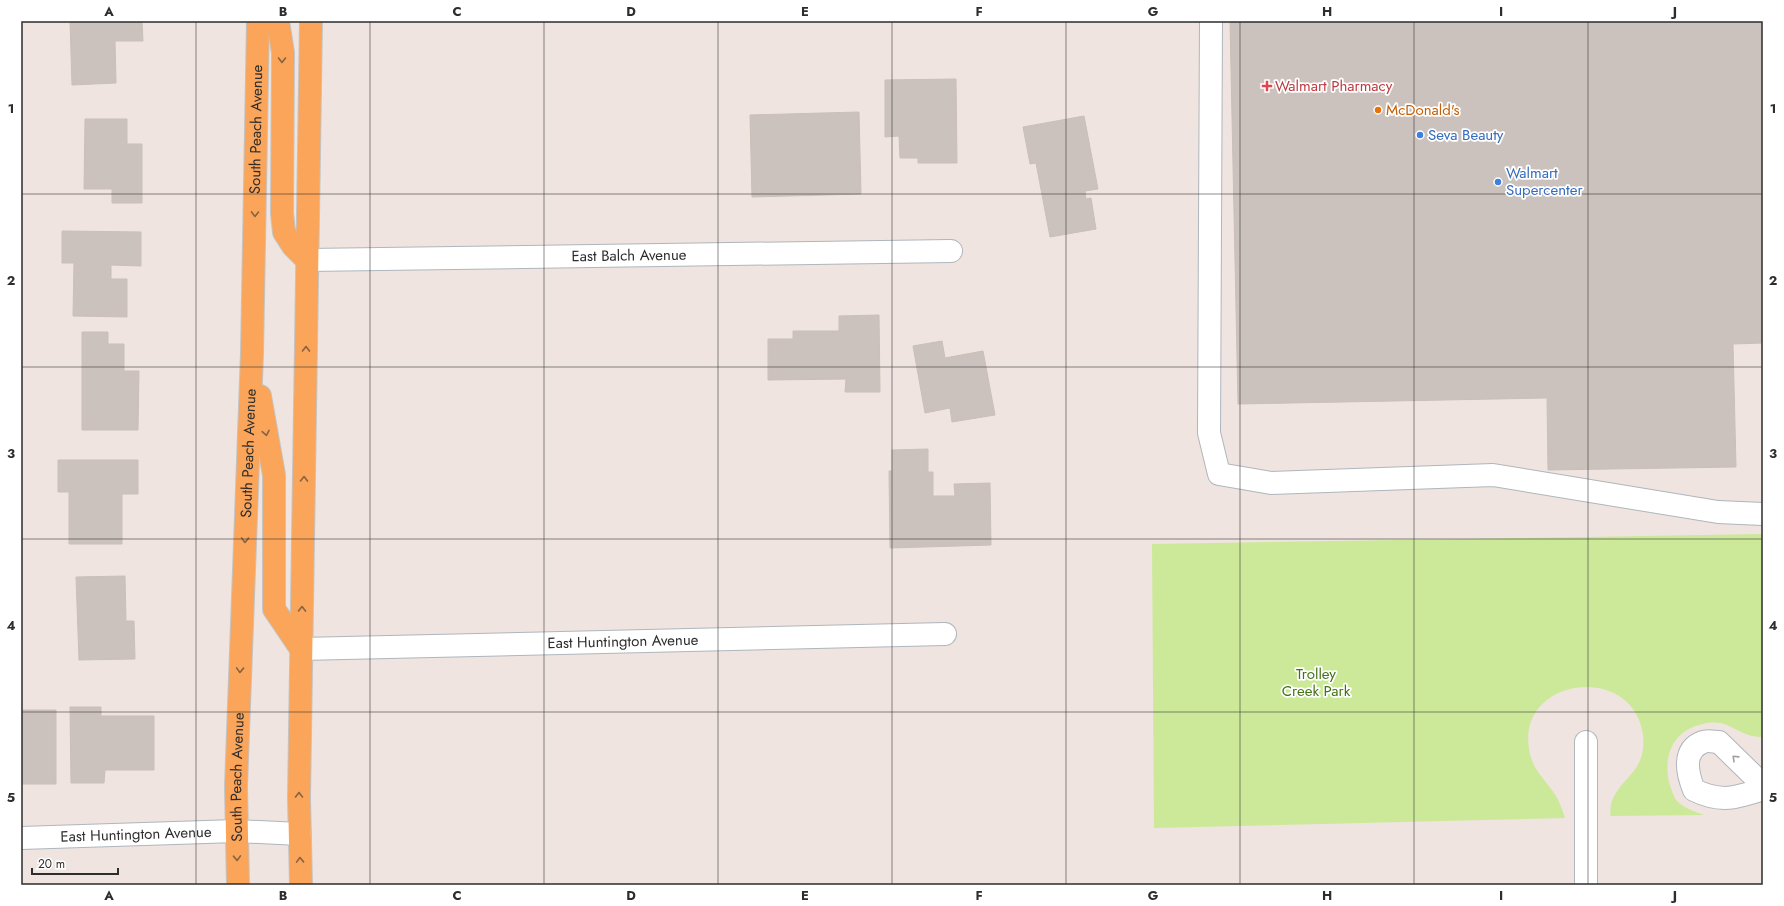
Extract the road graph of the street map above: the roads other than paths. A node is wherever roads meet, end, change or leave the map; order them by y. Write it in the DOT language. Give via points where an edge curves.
graph roads {
  1 [pos="258,21"];
  2 [pos="278,21"];
  3 [pos="310,21"];
  4 [pos="1211,21"];
  5 [pos="951,251"];
  6 [pos="307,260"];
  7 [pos="252,353"];
  8 [pos="1763,514"];
  9 [pos="945,634"];
  10 [pos="301,649"];
  11 [pos="1586,742"];
  12 [pos="1763,785"];
  13 [pos="1763,789"];
  14 [pos="236,831"];
  15 [pos="300,834"];
  16 [pos="21,838"];
  17 [pos="238,885"];
  18 [pos="301,885"];
  19 [pos="1586,885"];
  1 -- 7 [label="main road, South Peach Avenue, one-way"];
  2 -- 6 [label="main road, one-way" via="282,53 284,232"];
  3 -- 6 [label="main road"];
  4 -- 8 [label="street" via="1209,433 1219,474 1271,483 1493,475 1718,512"];
  5 -- 6 [label="street, East Balch Avenue"];
  10 -- 6 [label="main road, one-way"];
  7 -- 10 [label="main road, one-way" via="274,475 274,609"];
  7 -- 14 [label="main road, South Peach Avenue, one-way"];
  9 -- 10 [label="street, East Huntington Avenue"];
  15 -- 10 [label="main road, one-way"];
  11 -- 19 [label="street"];
  12 -- 13 [label="street, one-way" via="1719,742 1704,742 1693,749 1686,764 1688,778 1694,790 1708,797 1730,799"];
  14 -- 15 [label="street, East Huntington Avenue"];
  14 -- 16 [label="street, East Huntington Avenue"];
  14 -- 17 [label="main road, South Peach Avenue, one-way"];
  18 -- 15 [label="main road, one-way"];
}
